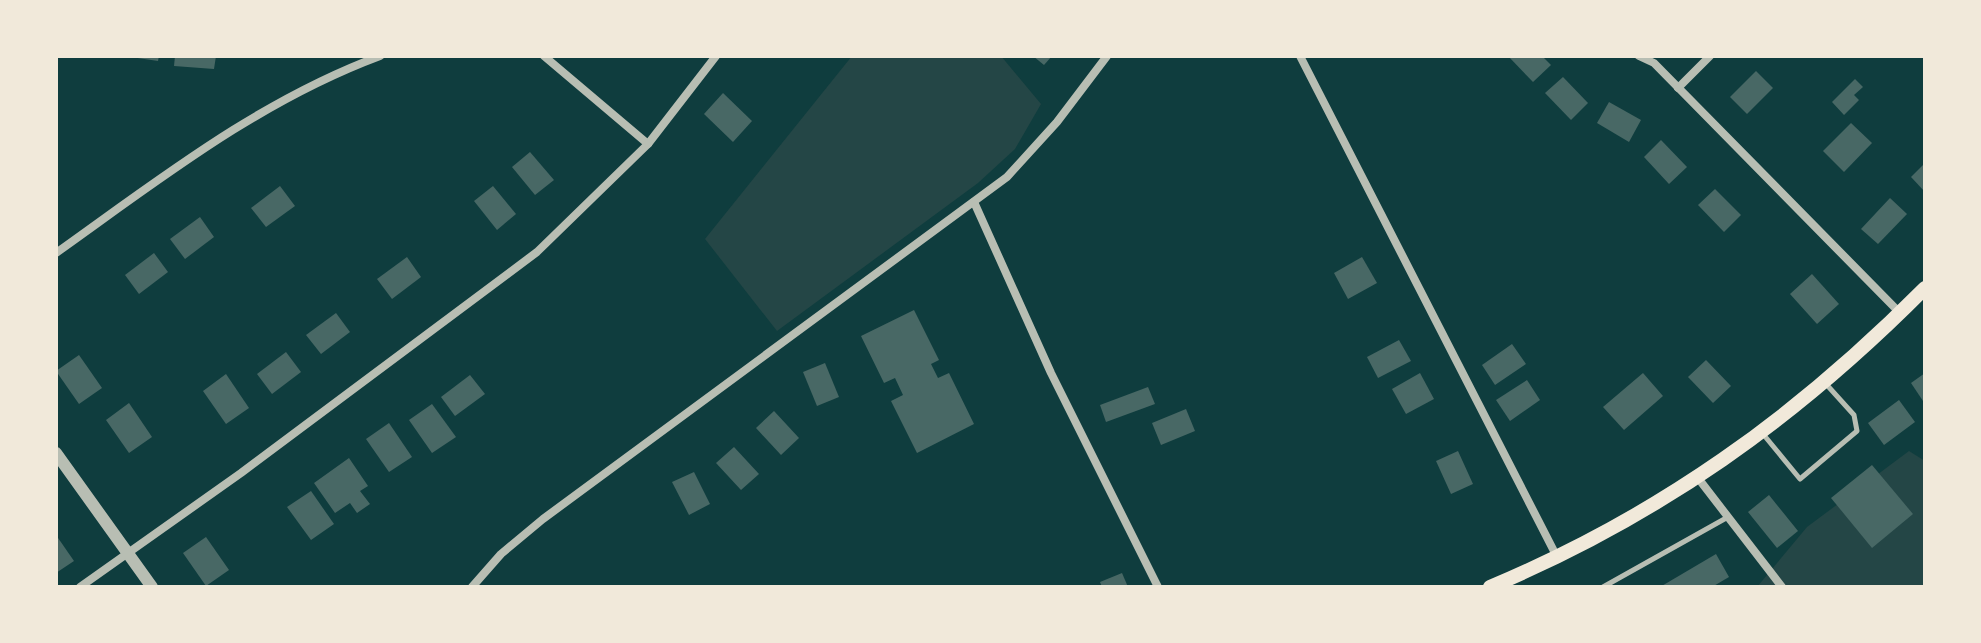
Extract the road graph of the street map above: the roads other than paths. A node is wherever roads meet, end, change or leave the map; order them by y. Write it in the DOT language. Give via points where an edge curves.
graph roads {
  1 [pos="380,56"];
  2 [pos="544,56"];
  3 [pos="716,56"];
  4 [pos="1107,56"];
  5 [pos="1300,56"];
  6 [pos="1639,56"];
  7 [pos="1710,56"];
  8 [pos="1678,88"];
  9 [pos="648,144"];
  10 [pos="974,202"];
  11 [pos="56,253"];
  12 [pos="1925,288"];
  13 [pos="1900,313"];
  14 [pos="1825,383"];
  15 [pos="1763,434"];
  16 [pos="56,453"];
  17 [pos="1698,478"];
  18 [pos="1728,517"];
  19 [pos="128,553"];
  20 [pos="1557,557"];
  21 [pos="1507,584"];
  22 [pos="80,587"];
  23 [pos="152,587"];
  24 [pos="472,587"];
  25 [pos="1158,587"];
  26 [pos="1490,587"];
  27 [pos="1603,587"];
  28 [pos="1782,587"];
  1 -- 11 [label="street" via="296,91 253,116"];
  2 -- 9 [label="street"];
  3 -- 9 [label="street"];
  4 -- 10 [label="street" via="1024,159"];
  5 -- 20 [label="street"];
  6 -- 8 [label="street" via="1654,63"];
  7 -- 8 [label="street"];
  8 -- 13 [label="street"];
  9 -- 19 [label="street" via="489,292"];
  10 -- 24 [label="street" via="543,519"];
  10 -- 25 [label="street" via="1051,373"];
  12 -- 13 [label="main road"];
  13 -- 14 [label="main road"];
  14 -- 15 [label="main road"];
  14 -- 15 [label="lane" via="1854,415 1857,431 1800,479"];
  15 -- 17 [label="main road"];
  16 -- 19 [label="street"];
  17 -- 18 [label="street"];
  17 -- 20 [label="main road"];
  18 -- 27 [label="lane"];
  18 -- 28 [label="street"];
  19 -- 22 [label="street"];
  19 -- 23 [label="street"];
  20 -- 21 [label="main road"];
  21 -- 26 [label="main road"];
}
